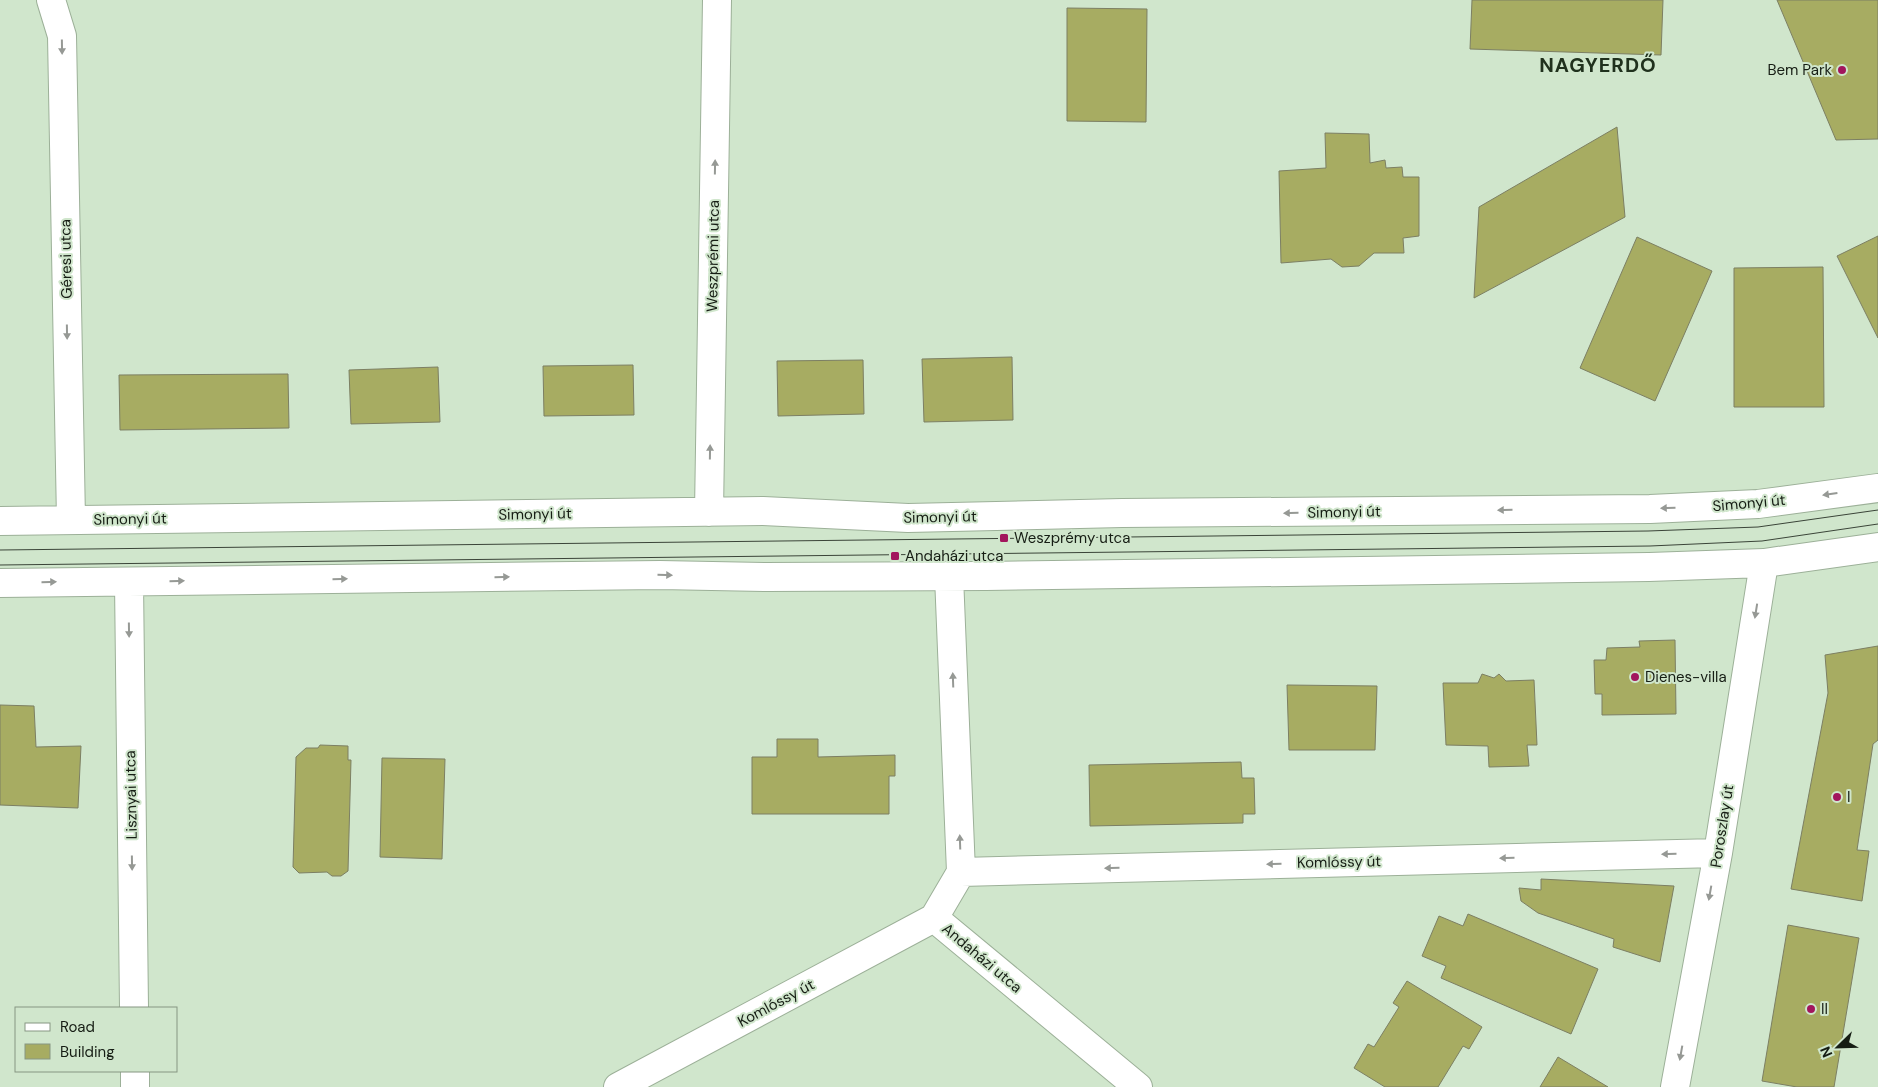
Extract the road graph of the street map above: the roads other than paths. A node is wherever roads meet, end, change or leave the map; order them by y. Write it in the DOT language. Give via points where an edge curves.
graph roads {
  1 [pos="51,0"];
  2 [pos="717,0"];
  3 [pos="1878,488"];
  4 [pos="710,512"];
  5 [pos="71,520"];
  6 [pos="0,521"];
  7 [pos="1878,547"];
  8 [pos="1764,563"];
  9 [pos="949,576"];
  10 [pos="129,582"];
  11 [pos="0,583"];
  12 [pos="1718,852"];
  13 [pos="961,872"];
  14 [pos="934,918"];
  15 [pos="134,1007"];
  16 [pos="135,1072"];
  17 [pos="135,1087"];
  18 [pos="618,1087"];
  19 [pos="1138,1087"];
  20 [pos="1675,1087"];
  1 -- 5 [label="street, Géresi utca, one-way" via="62,36"];
  4 -- 2 [label="street, Weszprémi utca, one-way"];
  3 -- 4 [label="street, Simonyi út, one-way" via="1758,504 1650,509 908,518 764,511"];
  4 -- 5 [label="street, Simonyi út"];
  5 -- 6 [label="street, Simonyi út"];
  7 -- 8 [label="street"];
  8 -- 9 [label="street"];
  8 -- 12 [label="street, Poroszlay út, one-way"];
  10 -- 9 [label="street, one-way" via="660,575 766,578"];
  13 -- 9 [label="street, one-way"];
  11 -- 10 [label="street, one-way"];
  10 -- 15 [label="street, Lisznyai utca, one-way"];
  12 -- 13 [label="street, Komlóssy út, one-way"];
  12 -- 20 [label="street, Poroszlay út, one-way"];
  13 -- 14 [label="street, Andaházi utca"];
  14 -- 18 [label="street, Komlóssy út"];
  14 -- 19 [label="street, Andaházi utca"];
  16 -- 17 [label="street"];
}
